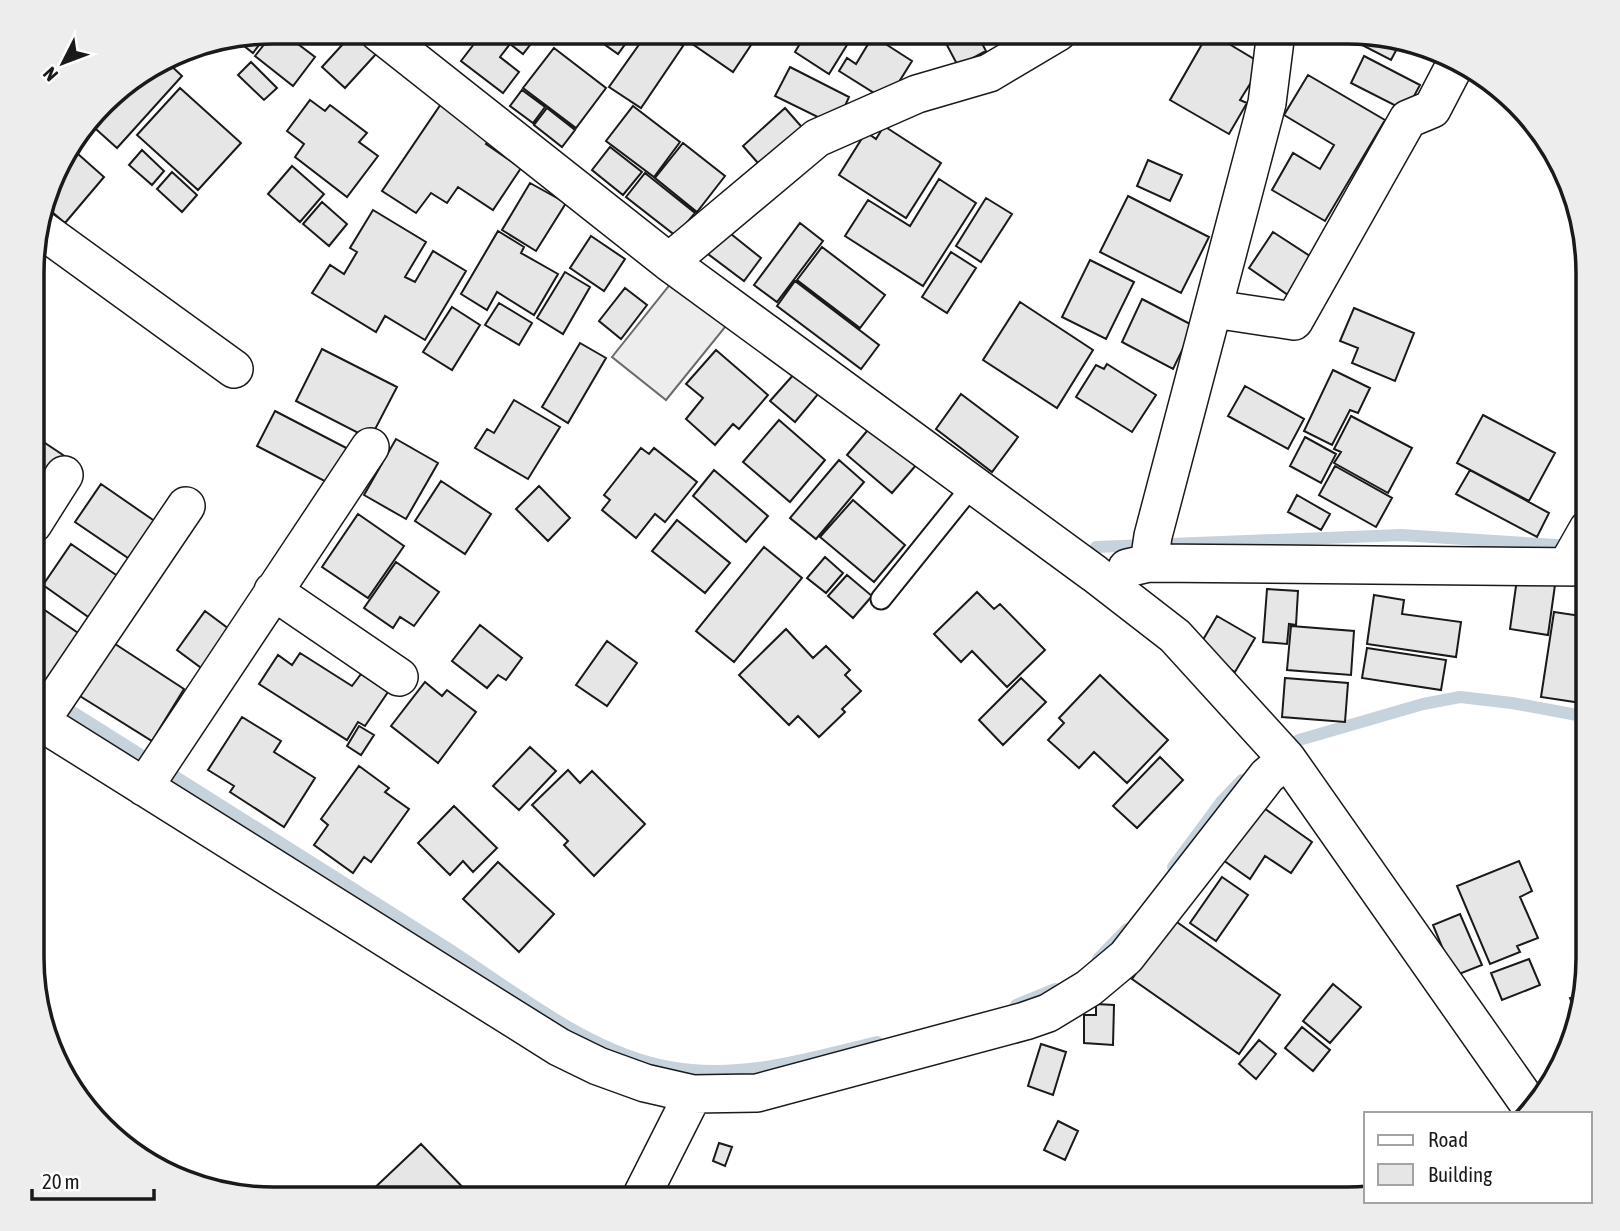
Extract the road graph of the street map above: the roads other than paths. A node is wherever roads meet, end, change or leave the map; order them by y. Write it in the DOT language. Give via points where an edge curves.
graph roads {
  1 [pos="393,44"];
  2 [pos="1038,44"];
  3 [pos="1274,44"];
  4 [pos="1453,69"];
  5 [pos="48,234"];
  6 [pos="669,262"];
  7 [pos="1214,309"];
  8 [pos="234,369"];
  9 [pos="370,447"];
  10 [pos="64,475"];
  11 [pos="972,486"];
  12 [pos="186,506"];
  13 [pos="44,507"];
  14 [pos="1576,551"];
  15 [pos="1151,552"];
  16 [pos="1095,574"];
  17 [pos="273,591"];
  18 [pos="881,598"];
  19 [pos="400,677"];
  20 [pos="45,710"];
  21 [pos="1282,752"];
  22 [pos="153,774"];
  23 [pos="693,1094"];
  24 [pos="1526,1100"];
  25 [pos="646,1187"];
  1 -- 6 [label="street"];
  2 -- 6 [label="street" via="989,73 917,94 817,138"];
  3 -- 7 [label="street" via="1267,103"];
  4 -- 7 [label="street" via="1432,109 1408,119 1294,321"];
  5 -- 8 [label="street"];
  6 -- 11 [label="street"];
  7 -- 15 [label="street"];
  9 -- 17 [label="street"];
  10 -- 13 [label="street"];
  11 -- 16 [label="street"];
  11 -- 18 [label="lane"];
  12 -- 20 [label="street"];
  14 -- 15 [label="street"];
  15 -- 16 [label="street"];
  16 -- 21 [label="street" via="1175,636"];
  17 -- 19 [label="street"];
  17 -- 22 [label="street"];
  20 -- 22 [label="street"];
  21 -- 23 [label="street" via="1126,957 1069,1001 1025,1021 757,1093"];
  21 -- 24 [label="street"];
  22 -- 23 [label="street" via="559,1046 645,1083"];
  23 -- 25 [label="street"];
}
